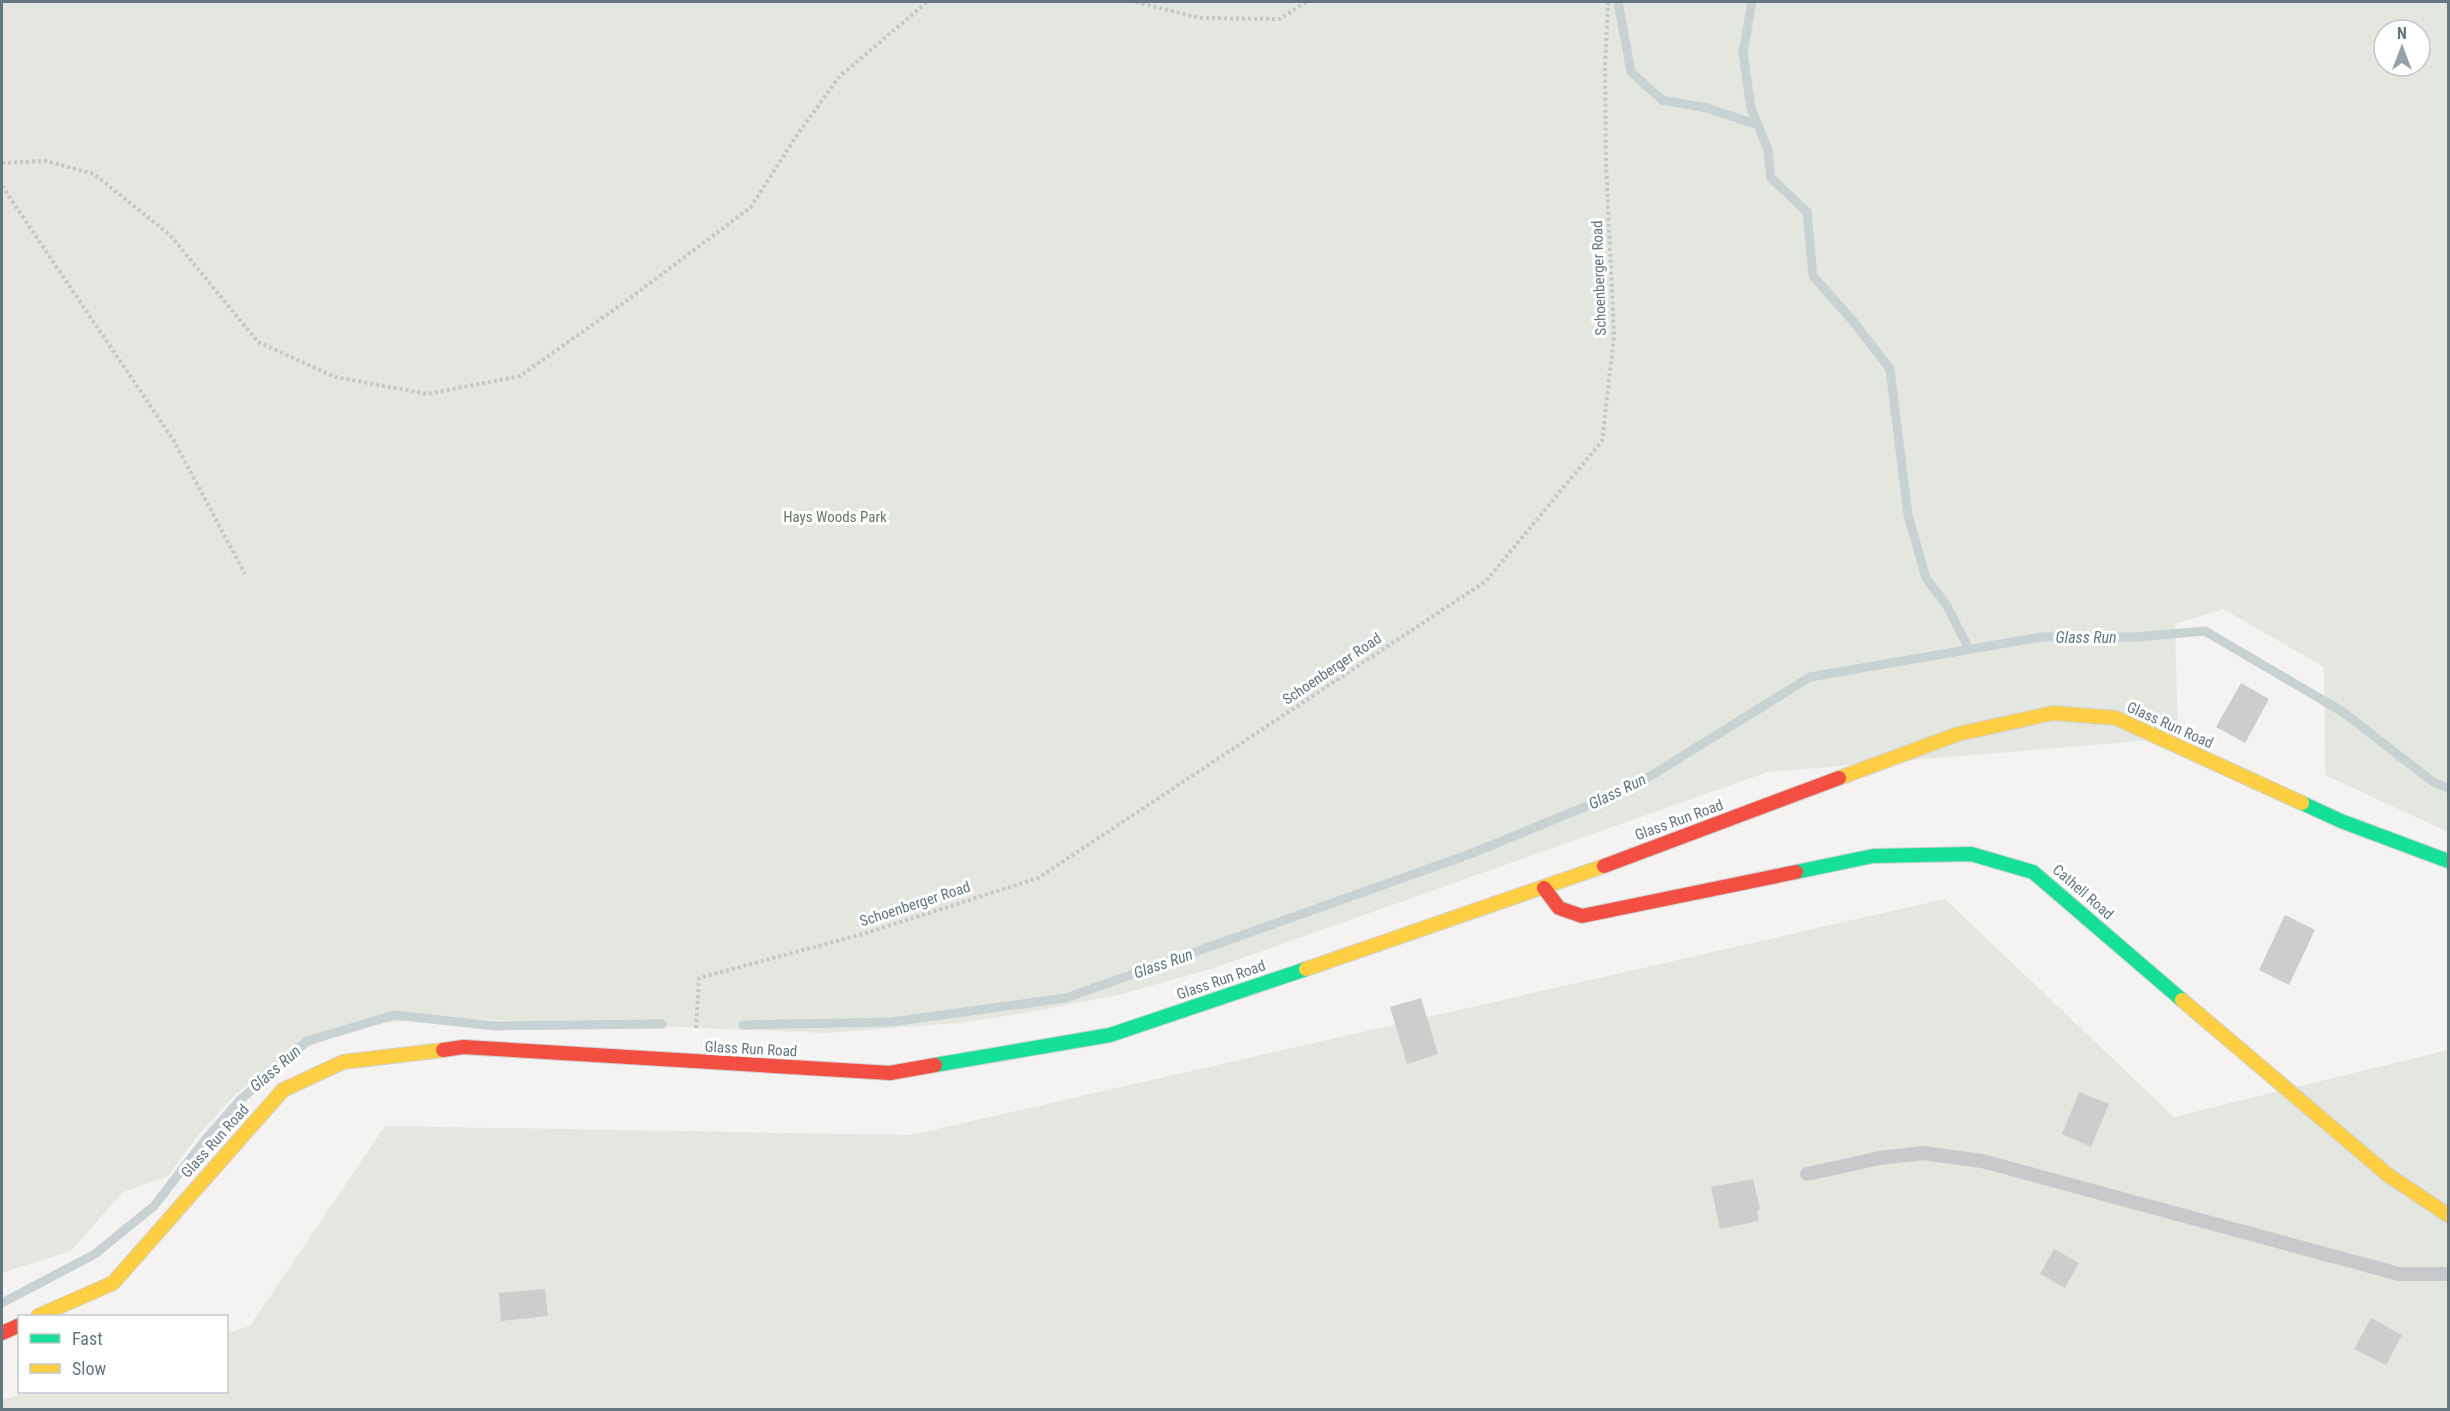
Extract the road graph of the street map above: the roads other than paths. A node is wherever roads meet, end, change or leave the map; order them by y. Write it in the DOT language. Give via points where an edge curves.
graph roads {
  1 [pos="2448,861"];
  2 [pos="1544,888"];
  3 [pos="1807,1174"];
  4 [pos="2448,1215"];
  5 [pos="2448,1274"];
  6 [pos="42,1315"];
  7 [pos="18,1326"];
  8 [pos="2,1333"];
  1 -- 2 [label="main road, Glass Run Road" via="2341,821 2116,718 2053,713 1958,734"];
  2 -- 4 [label="main road, Cathell Road" via="1559,908 1582,916 1873,856 1971,854 2033,872 2388,1175"];
  2 -- 6 [label="main road, Glass Run Road" via="1110,1035 890,1073 463,1047 343,1062 283,1090 113,1283"];
  3 -- 5 [label="lane" via="1880,1158 1923,1154 1982,1161 2399,1274"];
  7 -- 8 [label="main road"];
}
